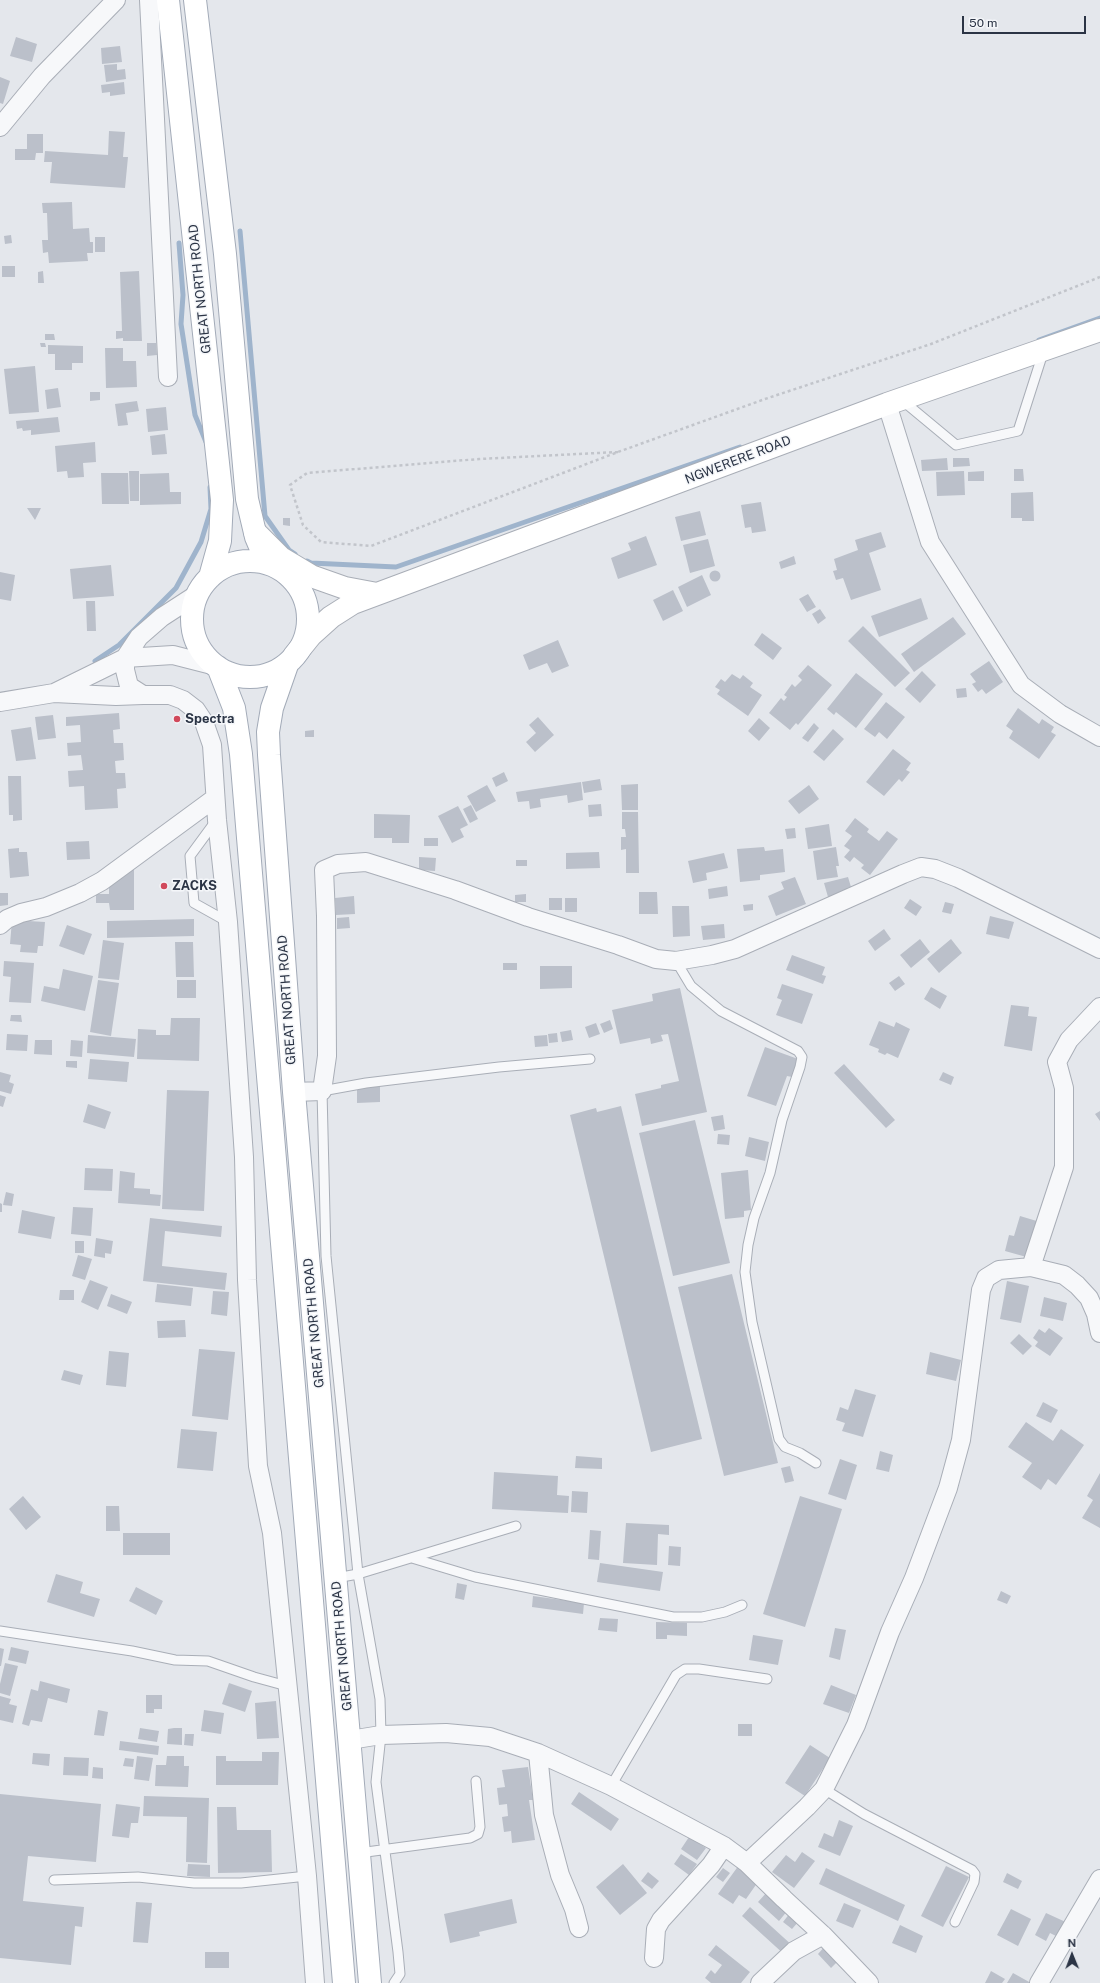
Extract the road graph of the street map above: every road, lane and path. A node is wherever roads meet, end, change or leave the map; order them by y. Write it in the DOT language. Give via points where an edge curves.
graph roads {
  1 [pos="116,0"];
  2 [pos="149,0"];
  3 [pos="168,0"];
  4 [pos="195,0"];
  5 [pos="0,127"];
  6 [pos="1100,277"];
  7 [pos="1100,330"];
  8 [pos="1044,349"];
  9 [pos="168,377"];
  10 [pos="894,402"];
  11 [pos="618,452"];
  12 [pos="255,532"];
  13 [pos="271,565"];
  14 [pos="311,576"];
  15 [pos="204,585"];
  16 [pos="378,594"];
  17 [pos="125,658"];
  18 [pos="291,661"];
  19 [pos="217,666"];
  20 [pos="54,693"];
  21 [pos="143,695"];
  22 [pos="0,702"];
  23 [pos="1100,737"];
  24 [pos="215,798"];
  25 [pos="217,820"];
  26 [pos="228,922"];
  27 [pos="0,925"];
  28 [pos="1100,948"];
  29 [pos="676,961"];
  30 [pos="1100,1007"];
  31 [pos="590,1059"];
  32 [pos="322,1090"];
  33 [pos="294,1092"];
  34 [pos="1031,1267"];
  35 [pos="1100,1333"];
  36 [pos="816,1463"];
  37 [pos="516,1526"];
  38 [pos="412,1558"];
  39 [pos="358,1574"];
  40 [pos="336,1578"];
  41 [pos="742,1605"];
  42 [pos="0,1631"];
  43 [pos="767,1679"];
  44 [pos="287,1686"];
  45 [pos="382,1735"];
  46 [pos="350,1740"];
  47 [pos="538,1753"];
  48 [pos="476,1781"];
  49 [pos="611,1786"];
  50 [pos="824,1789"];
  51 [pos="724,1846"];
  52 [pos="386,1848"];
  53 [pos="359,1852"];
  54 [pos="747,1863"];
  55 [pos="307,1876"];
  56 [pos="54,1880"];
  57 [pos="1100,1880"];
  58 [pos="955,1922"];
  59 [pos="579,1928"];
  60 [pos="823,1934"];
  61 [pos="654,1958"];
  62 [pos="315,1983"];
  63 [pos="344,1983"];
  64 [pos="370,1983"];
  65 [pos="394,1983"];
  66 [pos="760,1983"];
  67 [pos="869,1983"];
  68 [pos="1039,1983"];
  1 -- 5 [label="street" via="42,76"];
  2 -- 9 [label="street"];
  3 -- 15 [label="main road, GREAT NORTH ROAD" via="222,500 220,541"];
  4 -- 12 [label="main road, GREAT NORTH ROAD" via="225,254 247,499"];
  6 -- 11 [label="path" via="931,344"];
  7 -- 8 [label="main road, NGWERERE ROAD"];
  8 -- 10 [label="main road, NGWERERE ROAD"];
  8 -- 10 [label="lane" via="1018,431 956,445"];
  10 -- 16 [label="main road, NGWERERE ROAD"];
  10 -- 23 [label="street" via="930,542 1021,685 1060,714"];
  11 -- 11 [label="path" via="371,546 321,542 302,525 290,485 307,473 480,459"];
  12 -- 13 [label="main road, GREAT NORTH ROAD"];
  12 -- 14 [label="main road" via="281,558"];
  13 -- 14 [label="main road"];
  13 -- 15 [label="main road" via="257,561 237,562 227,566"];
  13 -- 18 [label="main road" via="296,585 305,607 305,630"];
  14 -- 16 [label="main road" via="345,588"];
  15 -- 17 [label="street" via="139,636"];
  15 -- 19 [label="main road" via="192,616 195,639 200,650"];
  16 -- 18 [label="main road, NGWERERE ROAD" via="354,603 331,617 311,635"];
  17 -- 19 [label="street" via="173,655"];
  17 -- 20 [label="street"];
  17 -- 21 [label="street" via="124,670 129,686"];
  18 -- 19 [label="main road" via="265,676 252,678 229,674"];
  18 -- 33 [label="main road, GREAT NORTH ROAD" via="272,708 268,732"];
  19 -- 63 [label="main road, GREAT NORTH ROAD" via="234,708 241,754"];
  20 -- 21 [label="street"];
  20 -- 22 [label="street"];
  21 -- 24 [label="street" via="170,695 183,700 196,710 204,722 212,745"];
  24 -- 25 [label="street"];
  24 -- 27 [label="street" via="102,881 67,899 7,919"];
  25 -- 26 [label="street"];
  25 -- 26 [label="lane" via="190,856 194,903"];
  26 -- 44 [label="street" via="244,1157 258,1466 272,1533"];
  28 -- 29 [label="street" via="958,878 935,868 922,867 735,949"];
  29 -- 32 [label="street" via="656,959 366,862 338,864 324,870 327,1056"];
  29 -- 36 [label="lane" via="691,986 721,1011 798,1051 802,1057 782,1120 770,1173 754,1218 745,1272 752,1322 780,1439 785,1447"];
  30 -- 34 [label="street" via="1069,1040 1057,1062 1064,1088 1064,1167"];
  31 -- 32 [label="lane" via="499,1067"];
  32 -- 33 [label="street"];
  32 -- 39 [label="lane" via="326,1256"];
  33 -- 40 [label="main road, GREAT NORTH ROAD"];
  34 -- 35 [label="street" via="1064,1275 1077,1285 1089,1298"];
  34 -- 50 [label="street" via="999,1270 986,1278 981,1290 961,1440 948,1488 856,1725"];
  37 -- 38 [label="lane"];
  38 -- 39 [label="lane"];
  38 -- 41 [label="lane" via="475,1577 673,1617 702,1617"];
  39 -- 40 [label="lane"];
  39 -- 45 [label="lane" via="380,1699"];
  40 -- 46 [label="main road, GREAT NORTH ROAD"];
  42 -- 44 [label="lane" via="175,1660 208,1661"];
  43 -- 49 [label="lane" via="699,1669 685,1669 676,1675"];
  44 -- 55 [label="street"];
  45 -- 46 [label="street"];
  45 -- 47 [label="street" via="446,1733 490,1737"];
  45 -- 52 [label="lane" via="376,1782"];
  46 -- 53 [label="main road, GREAT NORTH ROAD"];
  47 -- 49 [label="street"];
  47 -- 59 [label="street" via="544,1815 560,1875"];
  48 -- 52 [label="lane" via="480,1827 478,1834 470,1838"];
  49 -- 51 [label="street"];
  50 -- 54 [label="street"];
  50 -- 58 [label="lane" via="864,1814 972,1870 975,1874 974,1882"];
  51 -- 54 [label="street"];
  51 -- 61 [label="street" via="662,1920 656,1930"];
  52 -- 53 [label="lane"];
  52 -- 65 [label="lane" via="400,1974"];
  53 -- 64 [label="main road, GREAT NORTH ROAD"];
  54 -- 60 [label="street"];
  55 -- 56 [label="lane" via="241,1883 194,1883 138,1877"];
  55 -- 62 [label="street"];
  57 -- 68 [label="street"];
  60 -- 66 [label="street" via="794,1951"];
  60 -- 67 [label="street"];
}
